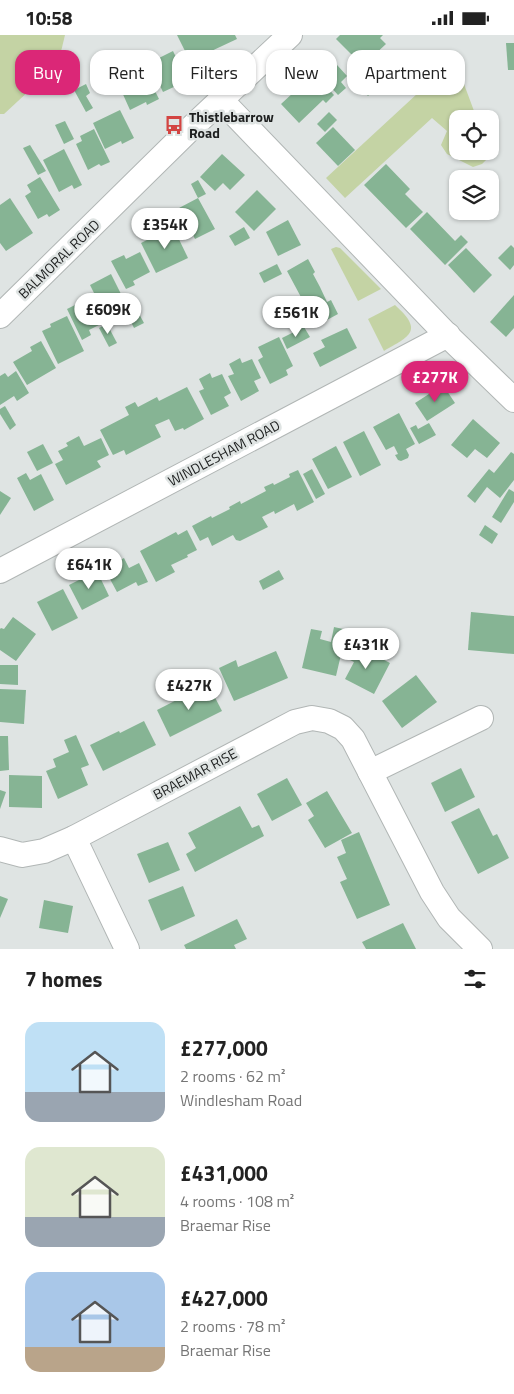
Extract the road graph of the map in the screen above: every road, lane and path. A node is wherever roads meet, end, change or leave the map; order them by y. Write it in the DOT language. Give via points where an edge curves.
graph roads {
  1 [pos="290,35"];
  2 [pos="221,100"];
  3 [pos="0,316"];
  4 [pos="448,335"];
  5 [pos="514,400"];
  6 [pos="0,571"];
  7 [pos="481,718"];
  8 [pos="370,772"];
  9 [pos="74,838"];
  10 [pos="0,849"];
  11 [pos="127,949"];
  12 [pos="480,949"];
  1 -- 2 [label="street, BALMORAL ROAD"];
  2 -- 3 [label="street, BALMORAL ROAD"];
  2 -- 4 [label="street"];
  4 -- 5 [label="street"];
  4 -- 6 [label="street, WINDLESHAM ROAD"];
  7 -- 8 [label="street"];
  8 -- 9 [label="street, BRAEMAR RISE" via="343,728 312,718 295,722"];
  8 -- 12 [label="street, BRAEMAR RISE" via="432,892 449,918"];
  9 -- 10 [label="street, BRAEMAR RISE" via="44,851 22,855"];
  9 -- 11 [label="street"];
}
